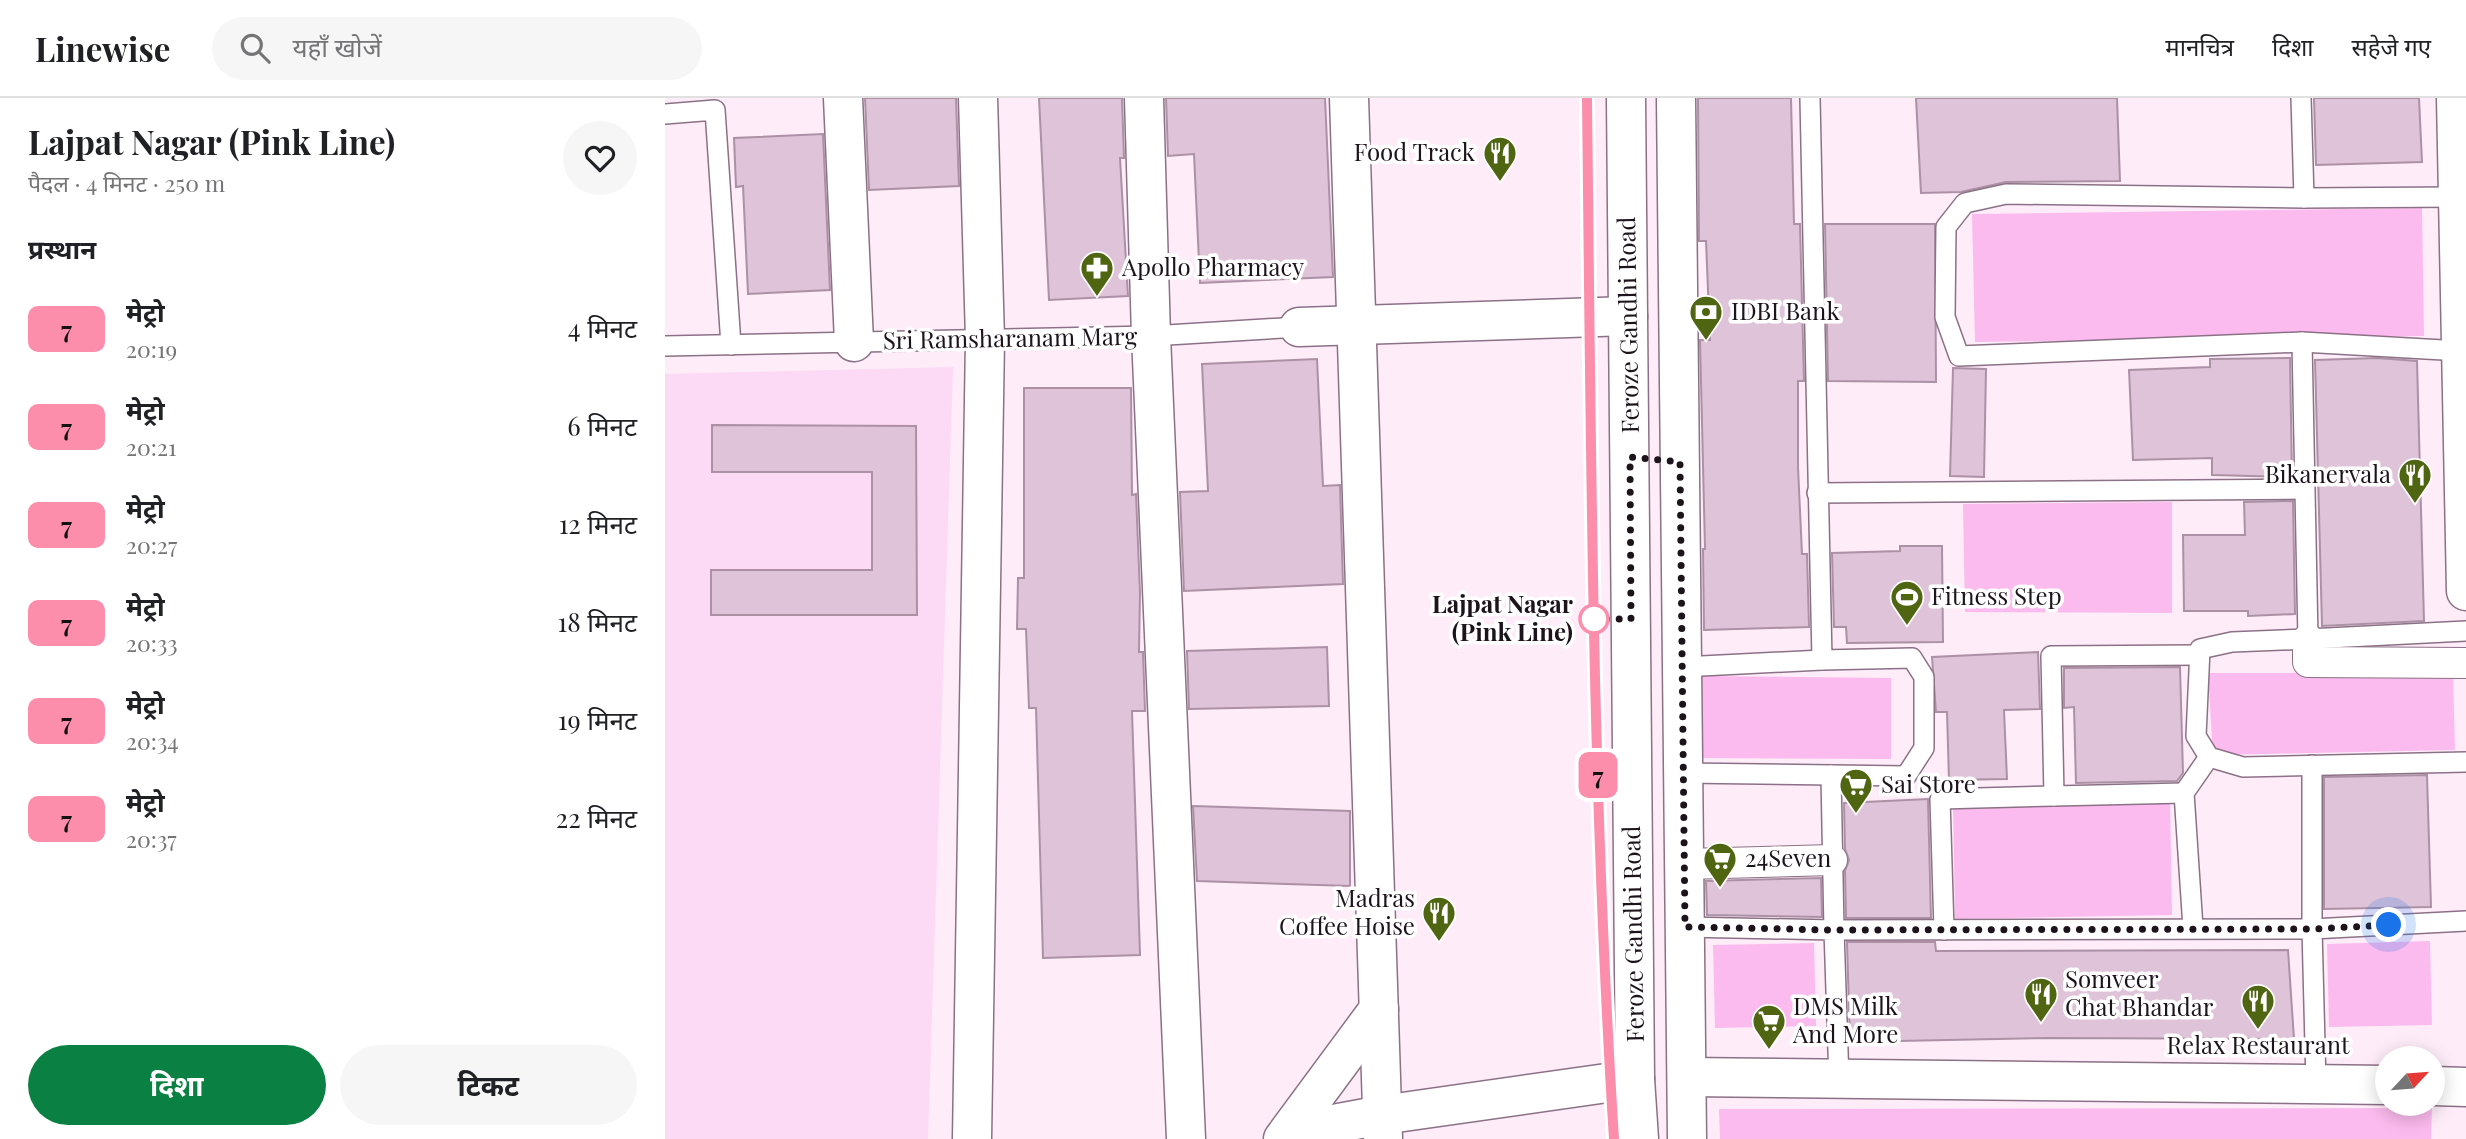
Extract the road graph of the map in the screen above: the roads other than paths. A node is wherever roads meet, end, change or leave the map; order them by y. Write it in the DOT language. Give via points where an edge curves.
graph roads {
  1 [pos="843,98"];
  2 [pos="978,98"];
  3 [pos="1144,98"];
  4 [pos="1349,98"];
  5 [pos="1626,98"];
  6 [pos="1676,98"];
  7 [pos="1810,98"];
  8 [pos="2301,98"];
  9 [pos="2456,98"];
  10 [pos="665,114"];
  11 [pos="2458,197"];
  12 [pos="2304,198"];
  13 [pos="2463,264"];
  14 [pos="1628,316"];
  15 [pos="1354,324"];
  16 [pos="1299,327"];
  17 [pos="1151,336"];
  18 [pos="985,339"];
  19 [pos="854,342"];
  20 [pos="2302,342"];
  21 [pos="731,345"];
  22 [pos="665,346"];
  23 [pos="2461,351"];
  24 [pos="1630,457"];
  25 [pos="1680,462"];
  26 [pos="2304,489"];
  27 [pos="1817,493"];
  28 [pos="2466,591"];
  29 [pos="2466,631"];
  30 [pos="2308,639"];
  31 [pos="2198,655"];
  32 [pos="1822,660"];
  33 [pos="2466,663"];
  34 [pos="1682,667"];
  35 [pos="2209,757"];
  36 [pos="2466,762"];
  37 [pos="2312,765"];
  38 [pos="1683,773"];
  39 [pos="1831,775"];
  40 [pos="2184,793"];
  41 [pos="2054,796"];
  42 [pos="1832,860"];
  43 [pos="1685,864"];
  44 [pos="2466,921"];
  45 [pos="1685,927"];
  46 [pos="2193,928"];
  47 [pos="2312,929"];
  48 [pos="1833,930"];
  49 [pos="1944,930"];
  50 [pos="1379,1009"];
  51 [pos="1687,1077"];
  52 [pos="1635,1079"];
  53 [pos="1839,1081"];
  54 [pos="2316,1084"];
  55 [pos="2375,1085"];
  56 [pos="2445,1086"];
  57 [pos="2466,1087"];
  58 [pos="1383,1127"];
  59 [pos="972,1139"];
  60 [pos="1186,1139"];
  61 [pos="1285,1139"];
  62 [pos="1639,1139"];
  63 [pos="1687,1139"];
  1 -- 19 [label="street"];
  2 -- 18 [label="street"];
  3 -- 17 [label="street"];
  4 -- 15 [label="street"];
  5 -- 14 [label="street, Feroze Gandhi Road"];
  6 -- 25 [label="street, Feroze Gandhi Road"];
  7 -- 27 [label="lane"];
  8 -- 12 [label="lane"];
  9 -- 11 [label="street"];
  10 -- 21 [label="lane" via="715,110"];
  11 -- 12 [label="lane"];
  11 -- 13 [label="street"];
  12 -- 20 [label="lane" via="2006,194 1965,203 1946,227 1945,317 1959,356"];
  13 -- 23 [label="street"];
  14 -- 15 [label="street, Sri Ramsharanam Marg"];
  14 -- 24 [label="street, Feroze Gandhi Road"];
  15 -- 16 [label="street, Sri Ramsharanam Marg"];
  15 -- 50 [label="street"];
  16 -- 17 [label="lane, Sri Ramsharanam Marg"];
  17 -- 18 [label="lane, Sri Ramsharanam Marg"];
  17 -- 60 [label="street"];
  18 -- 19 [label="lane, Sri Ramsharanam Marg"];
  18 -- 59 [label="street"];
  19 -- 21 [label="lane, Sri Ramsharanam Marg"];
  20 -- 23 [label="lane"];
  20 -- 26 [label="lane"];
  21 -- 22 [label="lane, Sri Ramsharanam Marg"];
  23 -- 28 [label="street"];
  24 -- 25 [label="street"];
  24 -- 52 [label="street, Feroze Gandhi Road"];
  25 -- 34 [label="street, Feroze Gandhi Road"];
  26 -- 27 [label="lane"];
  26 -- 30 [label="lane"];
  27 -- 32 [label="lane"];
  29 -- 30 [label="lane"];
  30 -- 31 [label="lane" via="2232,642 2200,649"];
  30 -- 33 [label="street" via="2308,662"];
  31 -- 35 [label="lane" via="2196,736"];
  31 -- 41 [label="lane" via="2051,656"];
  32 -- 34 [label="lane"];
  32 -- 39 [label="lane" via="1912,658 1924,677 1924,748 1906,776"];
  34 -- 38 [label="street, Feroze Gandhi Road"];
  35 -- 37 [label="lane" via="2243,767"];
  35 -- 40 [label="lane"];
  36 -- 37 [label="lane"];
  37 -- 47 [label="lane"];
  38 -- 39 [label="lane"];
  38 -- 43 [label="street, Feroze Gandhi Road"];
  39 -- 42 [label="lane"];
  40 -- 41 [label="lane"];
  40 -- 46 [label="lane"];
  41 -- 49 [label="lane" via="1940,799"];
  42 -- 43 [label="street"];
  42 -- 48 [label="lane"];
  43 -- 45 [label="street, Feroze Gandhi Road"];
  44 -- 47 [label="lane"];
  45 -- 48 [label="lane"];
  45 -- 51 [label="street, Feroze Gandhi Road"];
  46 -- 47 [label="lane"];
  46 -- 49 [label="lane"];
  47 -- 54 [label="lane"];
  48 -- 49 [label="lane"];
  48 -- 53 [label="lane"];
  50 -- 58 [label="street"];
  50 -- 61 [label="street"];
  51 -- 53 [label="street"];
  51 -- 63 [label="street, Feroze Gandhi Road"];
  52 -- 58 [label="street"];
  52 -- 62 [label="street, Feroze Gandhi Road"];
  53 -- 54 [label="street"];
  54 -- 55 [label="street"];
  56 -- 57 [label="street"];
  58 -- 61 [label="street" via="1312,1128"];
}
